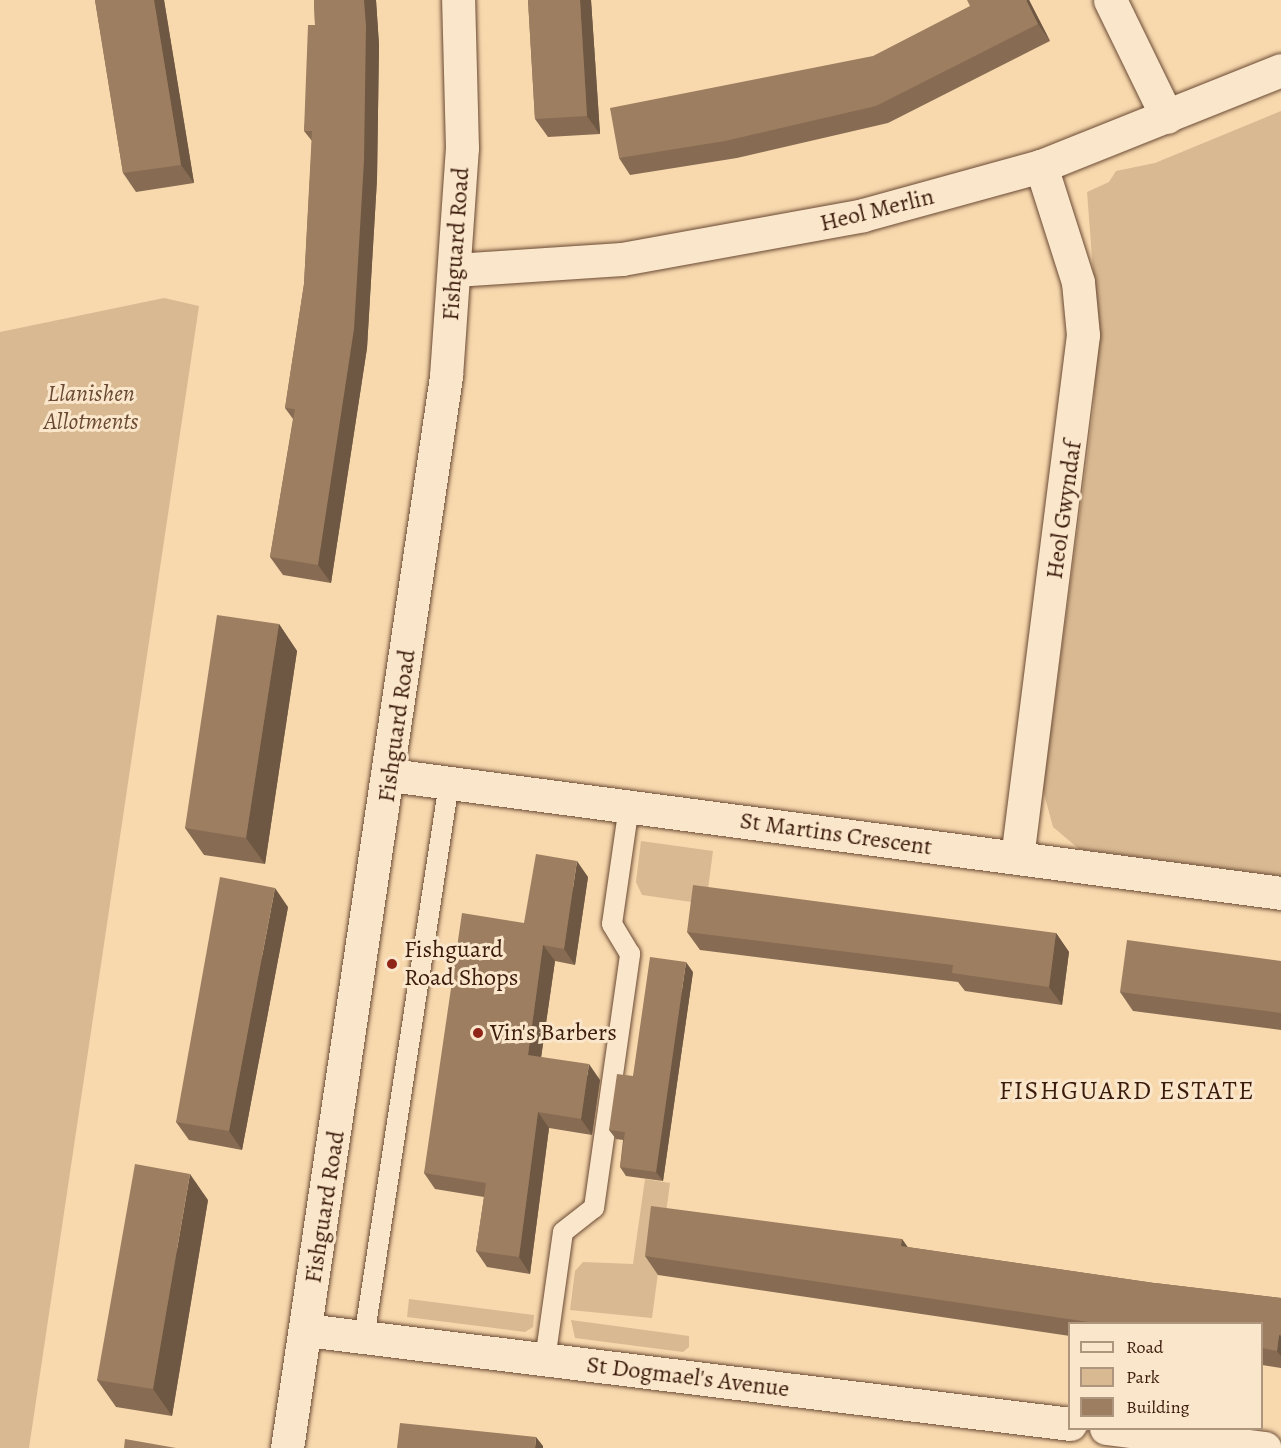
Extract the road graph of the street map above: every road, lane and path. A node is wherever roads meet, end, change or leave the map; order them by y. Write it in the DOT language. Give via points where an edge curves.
graph roads {
  1 [pos="458,0"];
  2 [pos="1110,0"];
  3 [pos="1281,70"];
  4 [pos="1167,117"];
  5 [pos="1041,166"];
  6 [pos="455,270"];
  7 [pos="390,776"];
  8 [pos="449,783"];
  9 [pos="628,806"];
  10 [pos="1017,858"];
  11 [pos="1281,893"];
  12 [pos="306,1330"];
  13 [pos="364,1338"];
  14 [pos="545,1360"];
  15 [pos="1068,1424"];
  16 [pos="1122,1430"];
  17 [pos="287,1448"];
  18 [pos="1265,1448"];
  1 -- 6 [label="street, Fishguard Road" via="462,148"];
  2 -- 4 [label="street"];
  3 -- 4 [label="street, Heol Merlin"];
  4 -- 5 [label="street, Heol Merlin"];
  5 -- 6 [label="street, Heol Merlin" via="863,215 704,248 538,267"];
  5 -- 10 [label="street, Heol Gwyndaf" via="1076,271 1083,335"];
  6 -- 7 [label="street, Fishguard Road" via="446,376"];
  7 -- 8 [label="street, St Martins Crescent"];
  7 -- 12 [label="street, Fishguard Road"];
  8 -- 9 [label="street, St Martins Crescent"];
  8 -- 13 [label="lane"];
  9 -- 10 [label="street, St Martins Crescent"];
  9 -- 14 [label="lane" via="612,924 630,954 594,1208 563,1232"];
  10 -- 11 [label="street, St Martins Crescent"];
  12 -- 13 [label="street, St Dogmael's Avenue"];
  12 -- 17 [label="street, Fishguard Road"];
  13 -- 14 [label="street, St Dogmael's Avenue"];
  14 -- 15 [label="street, St Dogmael's Avenue"];
  16 -- 18 [label="street"];
}
